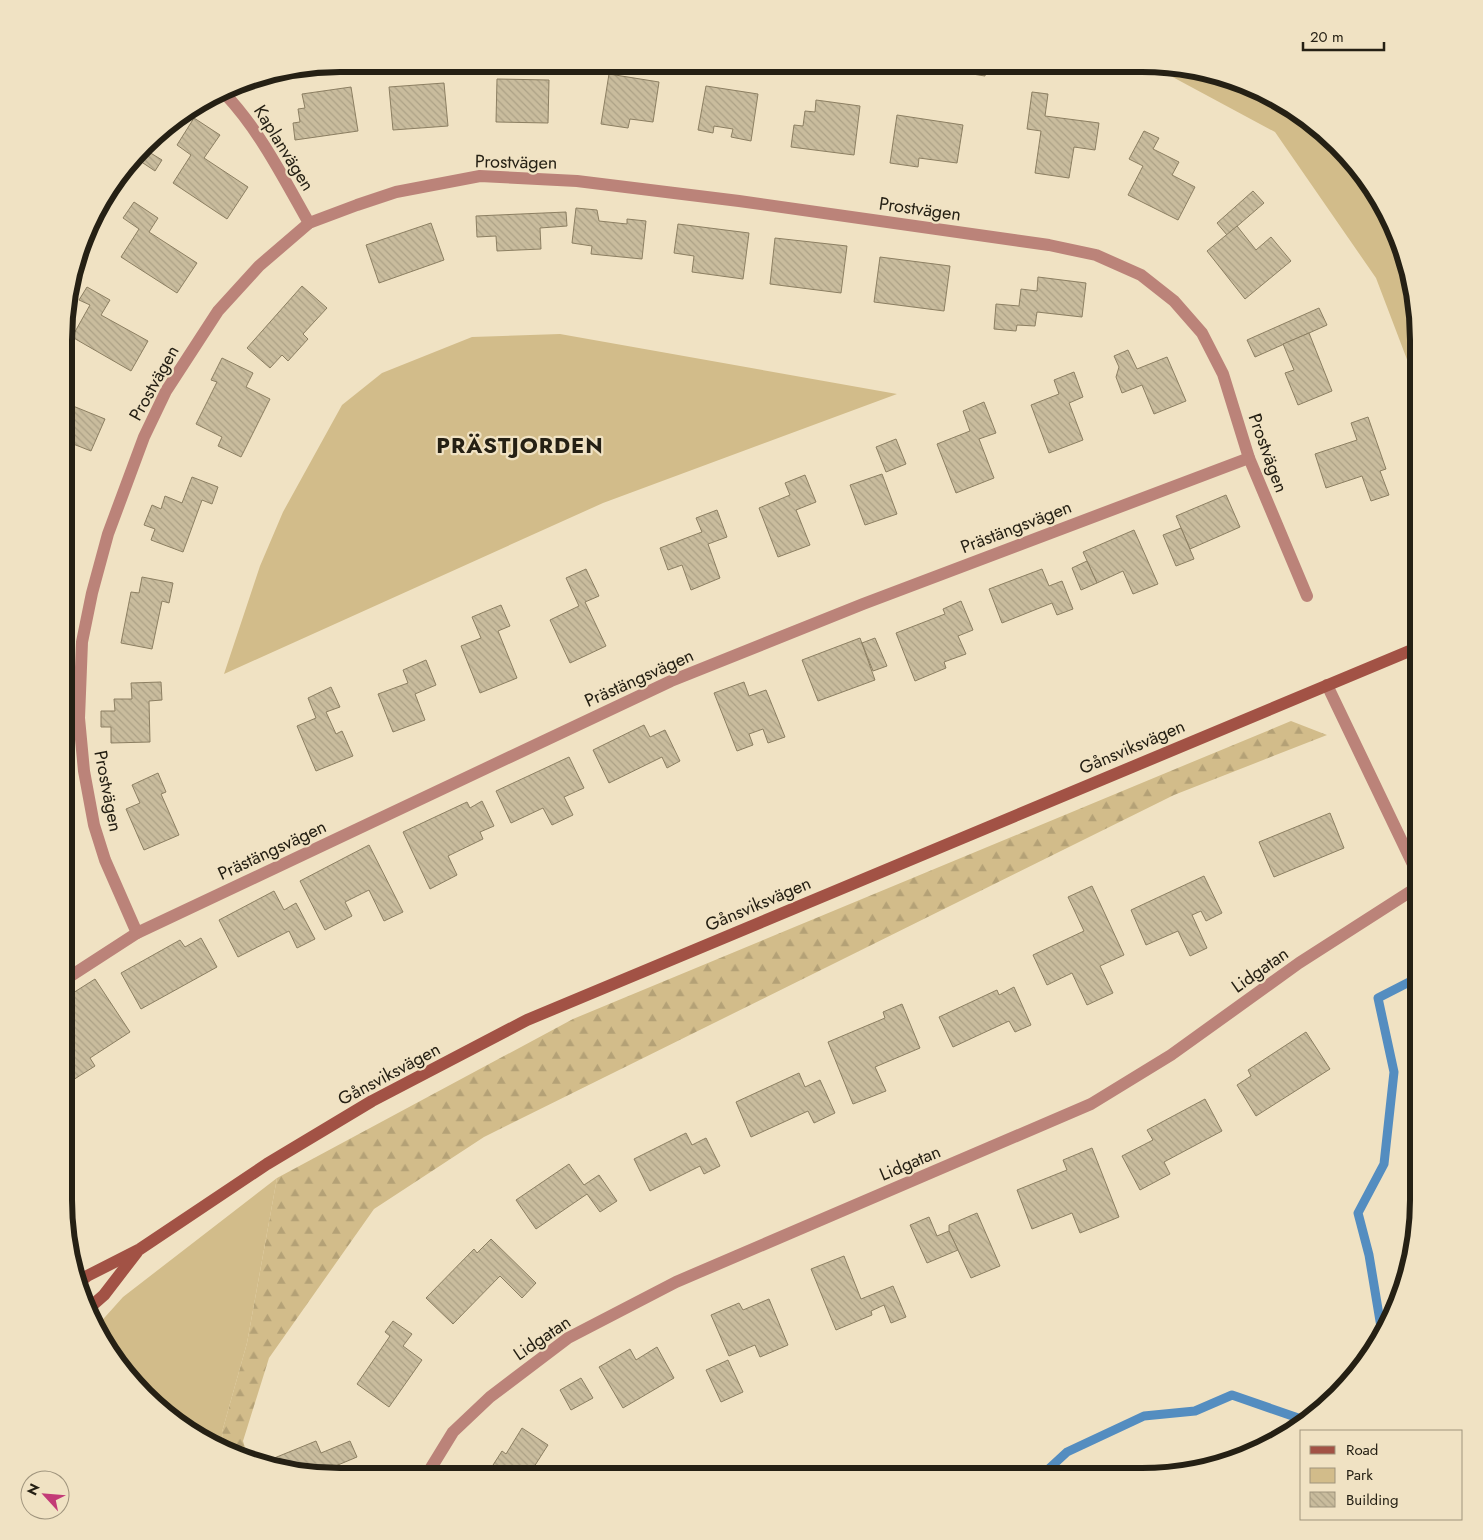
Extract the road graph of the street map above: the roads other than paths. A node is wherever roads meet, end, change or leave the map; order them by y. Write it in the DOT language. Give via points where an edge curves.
graph roads {
  1 [pos="228,97"];
  2 [pos="309,223"];
  3 [pos="1249,458"];
  4 [pos="1307,596"];
  5 [pos="1410,651"];
  6 [pos="1327,685"];
  7 [pos="1410,858"];
  8 [pos="1410,892"];
  9 [pos="137,933"];
  10 [pos="72,975"];
  11 [pos="140,1249"];
  12 [pos="85,1278"];
  13 [pos="94,1304"];
  14 [pos="431,1468"];
  1 -- 2 [label="street, Kaplanvägen" via="266,148"];
  2 -- 3 [label="street, Prostvägen" via="396,192 480,176 577,181 720,199 1049,245 1096,255 1141,275 1174,302 1202,333 1223,374"];
  2 -- 9 [label="street, Prostvägen" via="259,266 218,311 166,391 144,437 108,534 92,593 82,642 79,718 84,772 94,825 105,860"];
  3 -- 4 [label="street, Prostvägen"];
  3 -- 9 [label="street, Prästängsvägen" via="863,604 671,681"];
  5 -- 6 [label="main road, Gånsviksvägen"];
  6 -- 7 [label="street"];
  6 -- 11 [label="main road, Gånsviksvägen" via="527,1020 372,1101 267,1164"];
  8 -- 14 [label="street, Lidgatan" via="1299,963 1171,1055 1091,1104 676,1282 568,1338 490,1397 453,1432"];
  9 -- 10 [label="street, Prästängsvägen"];
  11 -- 12 [label="main road, Gånsviksvägen"];
  11 -- 13 [label="main road, Gånsviksvägen"];
}
